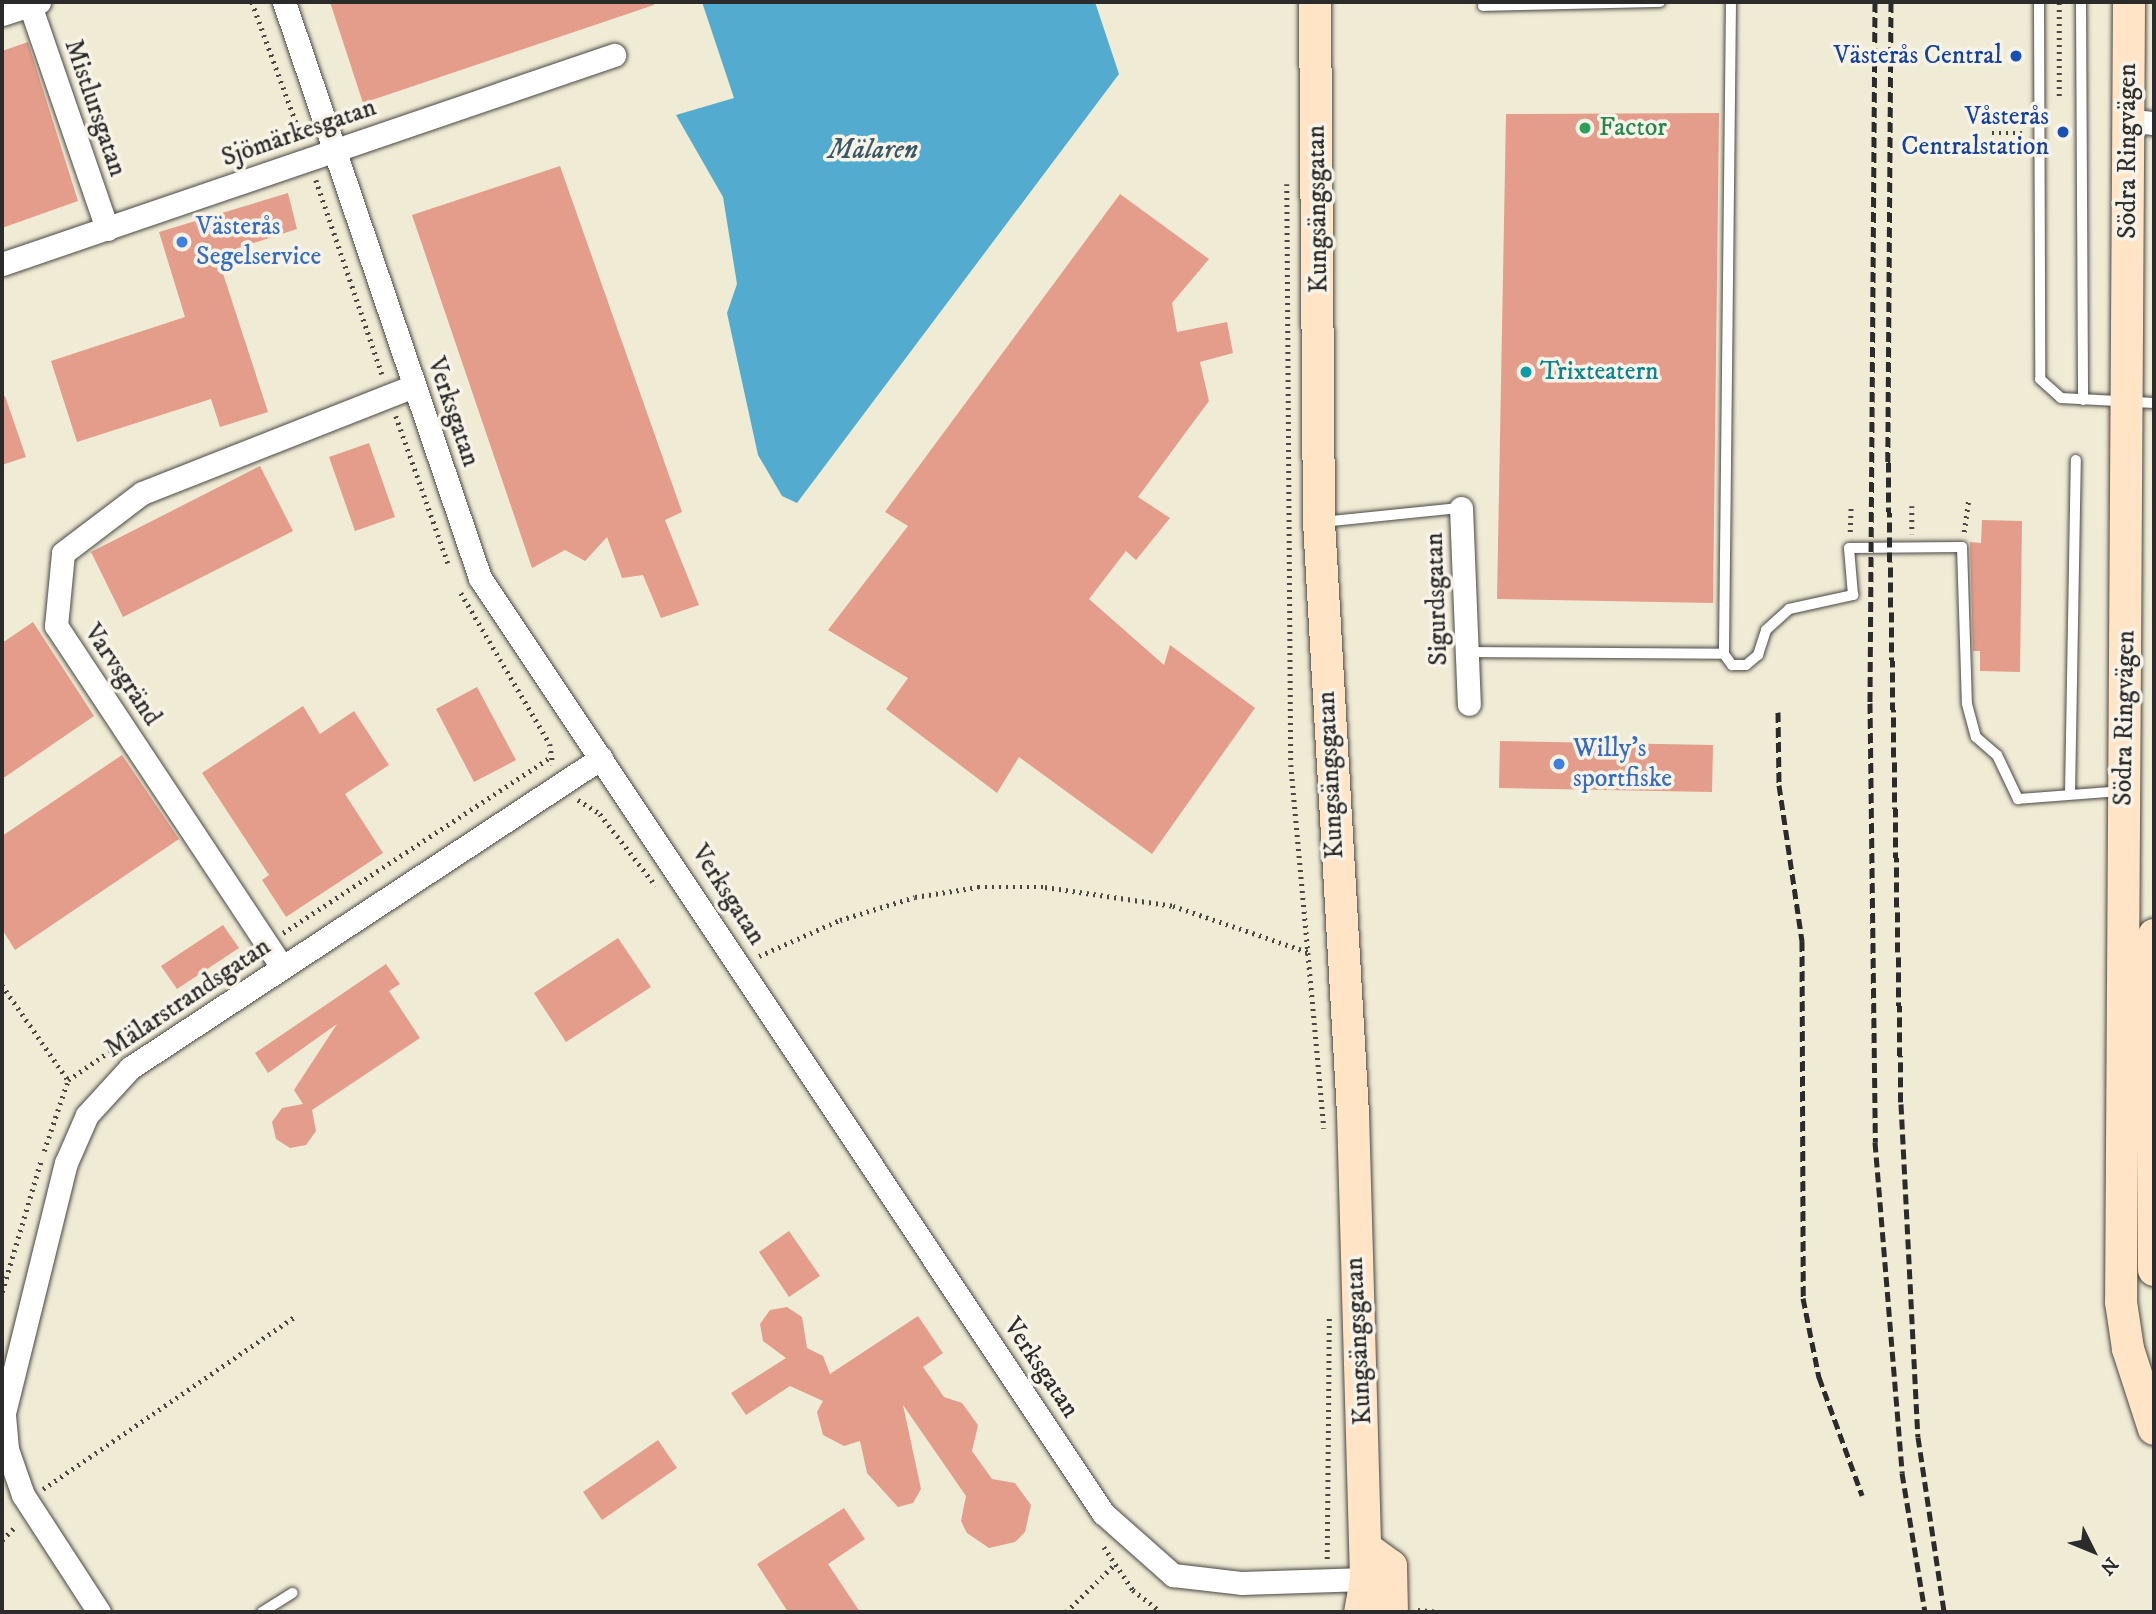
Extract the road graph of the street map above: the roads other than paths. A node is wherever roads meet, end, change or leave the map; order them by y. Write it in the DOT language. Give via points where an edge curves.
graph roads {
  1 [pos="284,2"];
  2 [pos="1315,2"];
  3 [pos="1660,2"];
  4 [pos="1731,2"];
  5 [pos="2039,2"];
  6 [pos="2081,2"];
  7 [pos="2129,2"];
  8 [pos="35,3"];
  9 [pos="1483,6"];
  10 [pos="2,15"];
  11 [pos="614,55"];
  12 [pos="2141,121"];
  13 [pos="334,151"];
  14 [pos="107,229"];
  15 [pos="2,264"];
  16 [pos="414,386"];
  17 [pos="2083,400"];
  18 [pos="2141,403"];
  19 [pos="2076,460"];
  20 [pos="1461,508"];
  21 [pos="1319,522"];
  22 [pos="1467,652"];
  23 [pos="1724,654"];
  24 [pos="1469,704"];
  25 [pos="2140,737"];
  26 [pos="601,758"];
  27 [pos="2124,791"];
  28 [pos="2070,794"];
  29 [pos="2154,935"];
  30 [pos="282,967"];
  31 [pos="2153,1212"];
  32 [pos="2154,1270"];
  33 [pos="2154,1429"];
  34 [pos="1366,1548"];
  35 [pos="1366,1579"];
  36 [pos="292,1593"];
  37 [pos="99,1612"];
  38 [pos="262,1612"];
  39 [pos="1360,1612"];
  40 [pos="1375,1612"];
  41 [pos="1392,1612"];
  1 -- 13 [label="street, Verksgatan"];
  2 -- 21 [label="main road, Kungsängsgatan"];
  3 -- 9 [label="lane"];
  4 -- 23 [label="lane"];
  5 -- 17 [label="lane" via="2040,379 2061,398"];
  6 -- 17 [label="lane"];
  7 -- 12 [label="main road, Södra Ringvägen"];
  8 -- 10 [label="street"];
  8 -- 14 [label="street, Mistlursgatan"];
  11 -- 13 [label="street, Sjömärkesgatan"];
  12 -- 18 [label="main road, Södra Ringvägen"];
  13 -- 14 [label="street, Sjömärkesgatan"];
  13 -- 16 [label="street, Verksgatan"];
  14 -- 15 [label="street, Sjömärkesgatan"];
  16 -- 26 [label="street, Verksgatan" via="480,578"];
  16 -- 30 [label="street, Varvsgränd" via="142,494 63,554 56,626"];
  17 -- 18 [label="lane"];
  18 -- 25 [label="main road, Södra Ringvägen"];
  19 -- 28 [label="lane"];
  20 -- 21 [label="lane, Sigurdsgatan"];
  20 -- 22 [label="street, Sigurdsgatan"];
  21 -- 34 [label="main road, Kungsängsgatan" via="1353,1113"];
  22 -- 23 [label="lane"];
  22 -- 24 [label="street, Sigurdsgatan"];
  23 -- 28 [label="lane" via="1732,665 1745,665 1758,655 1766,629 1789,609 1853,595 1849,548 1962,547 1967,704 1976,737 1997,755 2018,799"];
  25 -- 27 [label="main road, Södra Ringvägen"];
  26 -- 30 [label="street, Mälarstrandsgatan"];
  26 -- 35 [label="street, Verksgatan" via="1103,1513 1173,1575 1241,1583"];
  27 -- 28 [label="lane"];
  27 -- 33 [label="main road, Södra Ringvägen" via="2121,1302 2128,1349"];
  29 -- 31 [label="main road"];
  30 -- 37 [label="street, Mälarstrandsgatan" via="130,1068 94,1105 75,1138 6,1389 6,1449 26,1500"];
  31 -- 32 [label="main road"];
  34 -- 35 [label="main road, Kungsängsgatan"];
  34 -- 41 [label="main road" via="1391,1566"];
  35 -- 39 [label="main road, Kungsängsgatan"];
  35 -- 40 [label="main road, Kungsängsgatan"];
  36 -- 38 [label="lane"];
}
